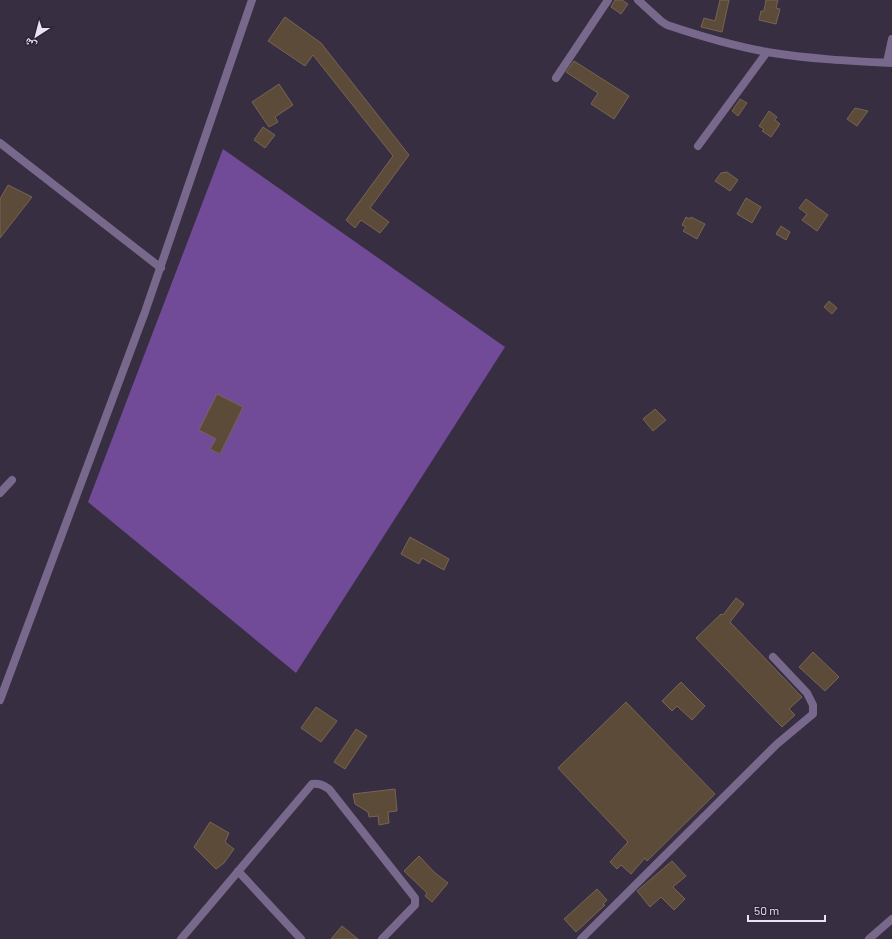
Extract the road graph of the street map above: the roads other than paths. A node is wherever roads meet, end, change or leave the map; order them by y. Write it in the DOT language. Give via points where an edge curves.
graph roads {
  1 [pos="252,0"];
  2 [pos="608,0"];
  3 [pos="638,0"];
  4 [pos="892,39"];
  5 [pos="767,52"];
  6 [pos="889,62"];
  7 [pos="556,78"];
  8 [pos="0,143"];
  9 [pos="698,146"];
  10 [pos="161,268"];
  11 [pos="12,480"];
  12 [pos="0,493"];
  13 [pos="772,657"];
  14 [pos="0,696"];
  15 [pos="238,871"];
  16 [pos="892,919"];
  17 [pos="874,938"];
  18 [pos="181,939"];
  19 [pos="301,939"];
  20 [pos="382,939"];
  21 [pos="581,939"];
  1 -- 10 [label="street"];
  2 -- 7 [label="street"];
  3 -- 5 [label="street" via="667,25"];
  4 -- 6 [label="street"];
  5 -- 6 [label="street"];
  5 -- 9 [label="street"];
  8 -- 10 [label="street"];
  10 -- 14 [label="street"];
  11 -- 12 [label="street"];
  13 -- 21 [label="street" via="807,693 814,705 813,714 772,750"];
  15 -- 18 [label="street"];
  15 -- 19 [label="street"];
  15 -- 20 [label="street" via="312,784 322,784 329,789 415,898 416,905"];
  16 -- 17 [label="street"];
}
